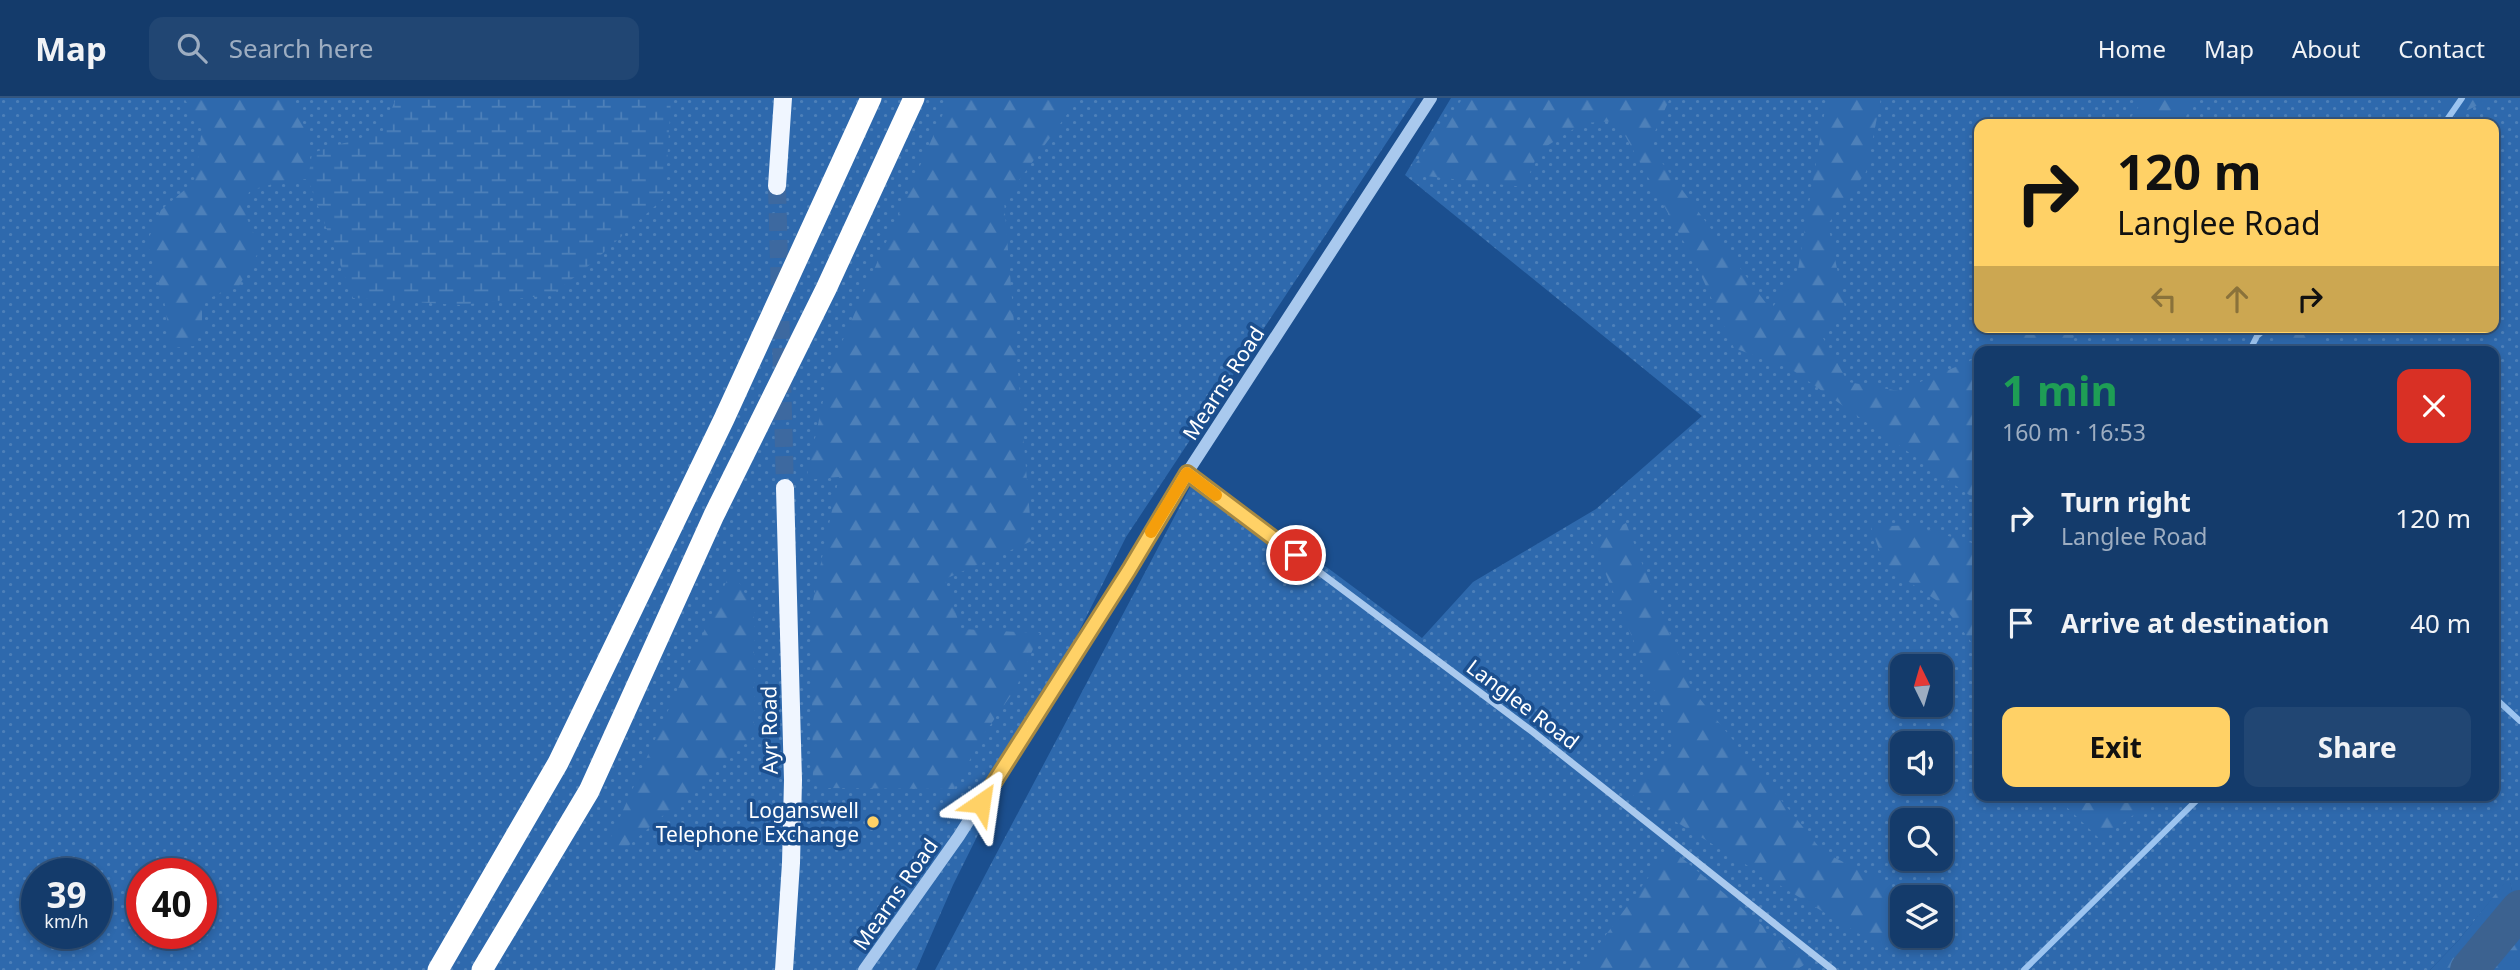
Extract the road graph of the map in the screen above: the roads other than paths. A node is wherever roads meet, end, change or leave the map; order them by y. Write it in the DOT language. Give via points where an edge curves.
graph roads {
  1 [pos="783,98"];
  2 [pos="871,98"];
  3 [pos="914,98"];
  4 [pos="1431,98"];
  5 [pos="777,186"];
  6 [pos="1187,473"];
  7 [pos="785,488"];
  8 [pos="438,970"];
  9 [pos="482,970"];
  10 [pos="784,970"];
  11 [pos="864,970"];
  12 [pos="1833,970"];
  1 -- 5 [label="main road"];
  2 -- 8 [label="highway" via="724,419 558,762"];
  3 -- 9 [label="highway" via="714,515 589,791"];
  4 -- 6 [label="street, Mearns Road"];
  6 -- 11 [label="street, Mearns Road" via="967,825"];
  6 -- 12 [label="street, Langlee Road" via="1533,732"];
  7 -- 10 [label="main road, Ayr Road" via="793,780"];
}
